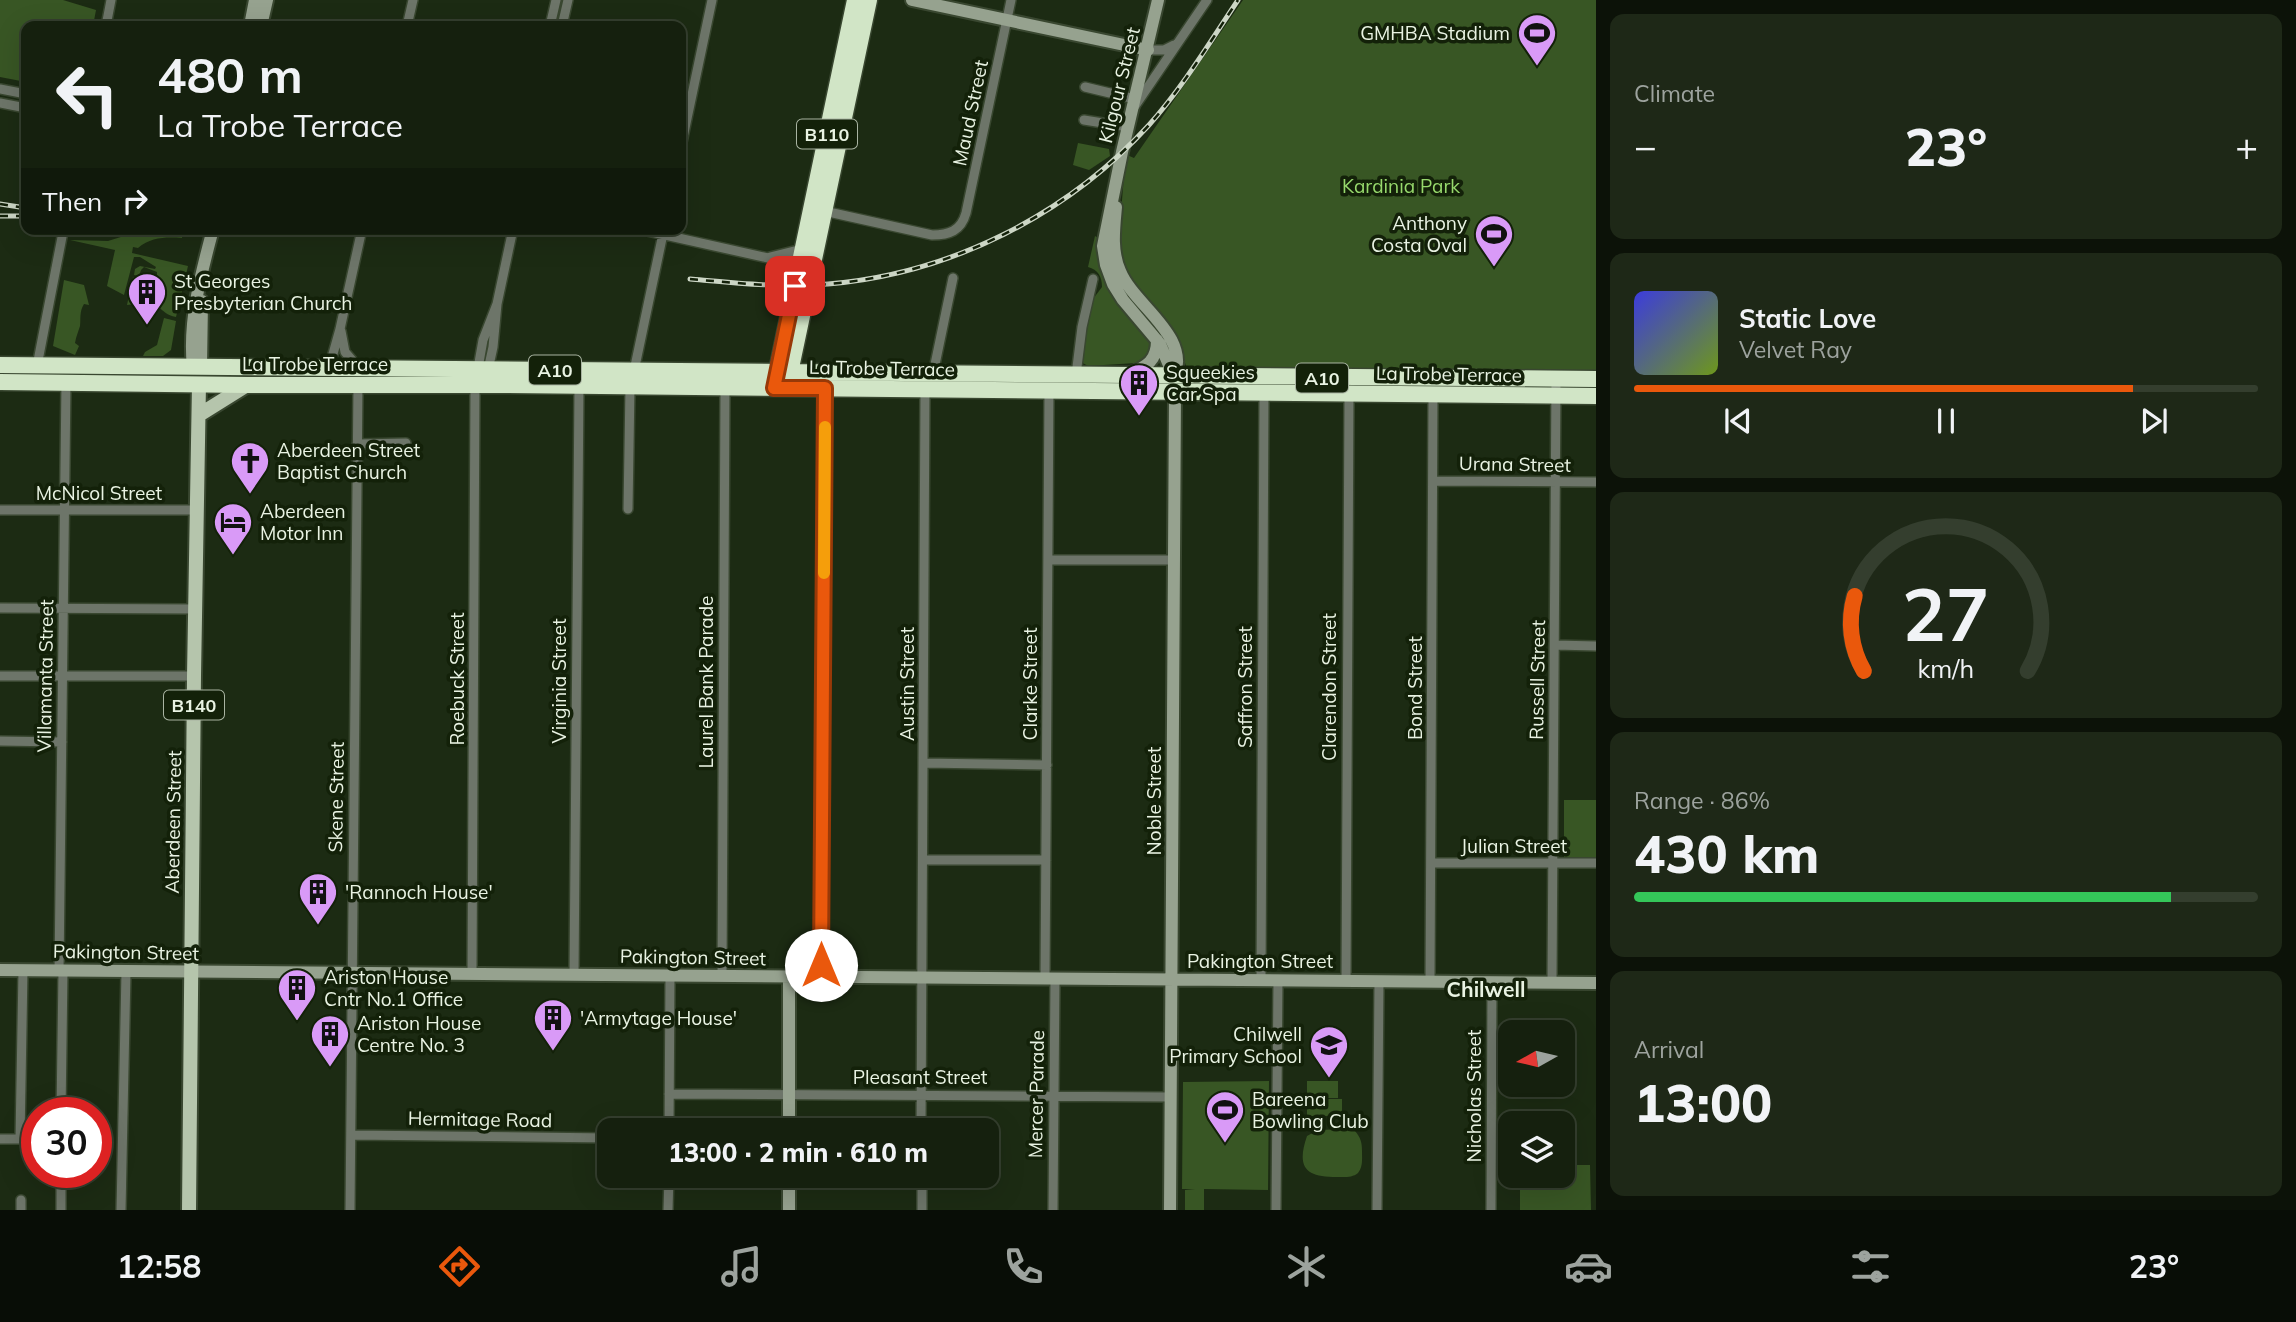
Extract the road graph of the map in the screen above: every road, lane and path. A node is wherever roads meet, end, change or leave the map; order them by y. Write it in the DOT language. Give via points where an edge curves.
graph roads {
  1 [pos="111,0"];
  2 [pos="255,0"];
  3 [pos="267,0"];
  4 [pos="413,0"];
  5 [pos="556,0"];
  6 [pos="568,0"];
  7 [pos="712,0"];
  8 [pos="855,0"];
  9 [pos="869,0"];
  10 [pos="912,0"];
  11 [pos="1011,0"];
  12 [pos="1207,0"];
  13 [pos="1159,3"];
  14 [pos="1007,20"];
  15 [pos="107,21"];
  16 [pos="251,21"];
  17 [pos="262,21"];
  18 [pos="408,21"];
  19 [pos="551,21"];
  20 [pos="563,21"];
  21 [pos="1175,44"];
  22 [pos="1148,50"];
  23 [pos="1085,87"];
  24 [pos="0,89"];
  25 [pos="21,93"];
  26 [pos="0,103"];
  27 [pos="1134,104"];
  28 [pos="21,107"];
  29 [pos="1086,118"];
  30 [pos="686,123"];
  31 [pos="1128,127"];
  32 [pos="1118,172"];
  33 [pos="824,211"];
  34 [pos="212,235"];
  35 [pos="361,235"];
  36 [pos="512,235"];
  37 [pos="663,235"];
  38 [pos="676,235"];
  39 [pos="62,237"];
  40 [pos="802,249"];
  41 [pos="768,257"];
  42 [pos="799,267"];
  43 [pos="953,278"];
  44 [pos="1093,279"];
  45 [pos="201,287"];
  46 [pos="340,329"];
  47 [pos="1157,340"];
  48 [pos="191,344"];
  49 [pos="0,365"];
  50 [pos="37,366"];
  51 [pos="169,367"];
  52 [pos="197,367"];
  53 [pos="329,368"];
  54 [pos="634,371"];
  55 [pos="933,374"];
  56 [pos="480,375"];
  57 [pos="1076,375"];
  58 [pos="1125,376"];
  59 [pos="359,377"];
  60 [pos="1556,379"];
  61 [pos="1596,379"];
  62 [pos="782,380"];
  63 [pos="0,382"];
  64 [pos="66,382"];
  65 [pos="247,385"];
  66 [pos="1174,385"];
  67 [pos="198,387"];
  68 [pos="579,387"];
  69 [pos="630,387"];
  70 [pos="725,388"];
  71 [pos="825,388"];
  72 [pos="925,390"];
  73 [pos="1049,391"];
  74 [pos="1264,394"];
  75 [pos="1349,394"];
  76 [pos="1433,395"];
  77 [pos="1556,396"];
  78 [pos="1596,396"];
  79 [pos="199,415"];
  80 [pos="406,443"];
  81 [pos="357,444"];
  82 [pos="1433,481"];
  83 [pos="1556,482"];
  84 [pos="1596,482"];
  85 [pos="0,509"];
  86 [pos="628,509"];
  87 [pos="65,510"];
  88 [pos="197,510"];
  89 [pos="1048,560"];
  90 [pos="1175,560"];
  91 [pos="0,608"];
  92 [pos="63,608"];
  93 [pos="195,609"];
  94 [pos="1555,645"];
  95 [pos="1596,646"];
  96 [pos="0,676"];
  97 [pos="62,676"];
  98 [pos="194,676"];
  99 [pos="0,741"];
  100 [pos="62,742"];
  101 [pos="924,764"];
  102 [pos="1046,765"];
  103 [pos="924,860"];
  104 [pos="1046,860"];
  105 [pos="1432,863"];
  106 [pos="1553,863"];
  107 [pos="1596,863"];
  108 [pos="0,970"];
  109 [pos="23,970"];
  110 [pos="61,971"];
  111 [pos="126,972"];
  112 [pos="191,972"];
  113 [pos="352,973"];
  114 [pos="472,974"];
  115 [pos="575,975"];
  116 [pos="670,976"];
  117 [pos="722,976"];
  118 [pos="789,977"];
  119 [pos="821,977"];
  120 [pos="923,978"];
  121 [pos="1050,979"];
  122 [pos="1172,979"];
  123 [pos="1261,980"];
  124 [pos="1278,980"];
  125 [pos="1346,981"];
  126 [pos="1378,981"];
  127 [pos="1430,981"];
  128 [pos="1492,982"];
  129 [pos="1552,982"];
  130 [pos="1596,983"];
  131 [pos="669,1094"];
  132 [pos="789,1094"];
  133 [pos="921,1095"];
  134 [pos="1054,1095"];
  135 [pos="61,1097"];
  136 [pos="1171,1097"];
  137 [pos="669,1118"];
  138 [pos="789,1118"];
  139 [pos="921,1118"];
  140 [pos="351,1135"];
  141 [pos="597,1138"];
  142 [pos="0,1139"];
  143 [pos="20,1139"];
  144 [pos="61,1188"];
  145 [pos="669,1188"];
  146 [pos="789,1188"];
  147 [pos="922,1188"];
  148 [pos="61,1210"];
  149 [pos="121,1210"];
  150 [pos="190,1210"];
  151 [pos="350,1210"];
  152 [pos="668,1210"];
  153 [pos="789,1210"];
  154 [pos="922,1210"];
  155 [pos="1053,1210"];
  156 [pos="1170,1210"];
  157 [pos="1276,1210"];
  158 [pos="1377,1210"];
  159 [pos="1491,1210"];
  1 -- 15 [label="street"];
  2 -- 16 [label="street"];
  3 -- 17 [label="street"];
  4 -- 18 [label="street"];
  5 -- 19 [label="street"];
  6 -- 20 [label="street"];
  7 -- 30 [label="street"];
  8 -- 40 [label="highway, B110"];
  9 -- 33 [label="highway, B110"];
  10 -- 14 [label="street"];
  11 -- 14 [label="street, Maud Street"];
  12 -- 21 [label="street"];
  13 -- 22 [label="street, Kilgour Street"];
  14 -- 22 [label="street"];
  14 -- 33 [label="street, Maud Street" via="965,217 957,230 932,235"];
  21 -- 22 [label="street"];
  21 -- 27 [label="street"];
  22 -- 27 [label="street, Kilgour Street"];
  23 -- 27 [label="street"];
  24 -- 25 [label="street"];
  26 -- 28 [label="street"];
  27 -- 31 [label="street, Kilgour Street"];
  29 -- 31 [label="street"];
  31 -- 32 [label="street, Kilgour Street"];
  32 -- 47 [label="street, Kilgour Street" via="1103,239 1104,259 1119,295"];
  32 -- 66 [label="street, Kilgour Street" via="1117,264 1126,284 1173,344 1178,364"];
  33 -- 42 [label="highway" via="817,216 807,260"];
  33 -- 62 [label="highway, B110"];
  34 -- 45 [label="street"];
  35 -- 46 [label="street"];
  36 -- 56 [label="street, Roebuck Street" via="497,304 485,332"];
  37 -- 54 [label="street"];
  38 -- 41 [label="street"];
  39 -- 50 [label="street"];
  40 -- 41 [label="street"];
  40 -- 42 [label="highway, B110"];
  41 -- 42 [label="street"];
  42 -- 62 [label="highway, B110"];
  43 -- 55 [label="street"];
  44 -- 57 [label="street"];
  45 -- 48 [label="street"];
  45 -- 52 [label="street"];
  46 -- 53 [label="street"];
  46 -- 59 [label="street" via="346,354"];
  47 -- 58 [label="street" via="1151,363"];
  47 -- 66 [label="street, Kilgour Street"];
  48 -- 51 [label="street"];
  48 -- 52 [label="street"];
  49 -- 50 [label="highway, La Trobe Terrace / A10"];
  50 -- 51 [label="highway, La Trobe Terrace / A10"];
  51 -- 52 [label="highway, La Trobe Terrace / A10"];
  52 -- 53 [label="highway, La Trobe Terrace / A10"];
  52 -- 67 [label="highway, B140"];
  53 -- 59 [label="highway, La Trobe Terrace / A10"];
  54 -- 56 [label="highway, La Trobe Terrace / A10"];
  54 -- 62 [label="highway, La Trobe Terrace / A10"];
  55 -- 57 [label="highway, La Trobe Terrace / A10"];
  55 -- 62 [label="highway, La Trobe Terrace / A10"];
  56 -- 59 [label="highway, La Trobe Terrace / A10"];
  56 -- 68 [label="highway, La Trobe Terrace / A10"];
  56 -- 114 [label="street, Roebuck Street" via="474,406"];
  57 -- 58 [label="highway, La Trobe Terrace / A10"];
  58 -- 66 [label="highway, La Trobe Terrace / A10"];
  59 -- 65 [label="highway, La Trobe Terrace / A10"];
  59 -- 81 [label="street, Skene Street"];
  60 -- 61 [label="highway, La Trobe Terrace / A10"];
  60 -- 66 [label="highway, La Trobe Terrace / A10"];
  60 -- 77 [label="street, Russell Street"];
  62 -- 70 [label="highway, La Trobe Terrace / A10"];
  62 -- 71 [label="highway, La Trobe Terrace / A10"];
  63 -- 64 [label="highway, La Trobe Terrace / A10"];
  64 -- 67 [label="highway, La Trobe Terrace / A10"];
  64 -- 87 [label="street, Villamanta Street"];
  65 -- 67 [label="highway, La Trobe Terrace / A10"];
  65 -- 79 [label="main road"];
  66 -- 73 [label="highway, La Trobe Terrace / A10"];
  66 -- 74 [label="highway, La Trobe Terrace / A10"];
  66 -- 90 [label="street, Noble Street"];
  67 -- 79 [label="main road, Aberdeen Street / B140"];
  68 -- 69 [label="highway, La Trobe Terrace / A10"];
  68 -- 115 [label="street, Virginia Street"];
  69 -- 70 [label="highway, La Trobe Terrace / A10"];
  69 -- 86 [label="street"];
  70 -- 117 [label="street, Laurel Bank Parade"];
  71 -- 72 [label="highway, La Trobe Terrace / A10"];
  71 -- 119 [label="street"];
  72 -- 73 [label="highway, La Trobe Terrace / A10"];
  72 -- 101 [label="street, Austin Street"];
  73 -- 89 [label="street, Clarke Street"];
  74 -- 75 [label="highway, La Trobe Terrace / A10"];
  74 -- 123 [label="street, Saffron Street"];
  75 -- 76 [label="highway, La Trobe Terrace / A10"];
  75 -- 125 [label="street, Clarendon Street"];
  76 -- 77 [label="highway, La Trobe Terrace / A10"];
  76 -- 82 [label="street, Bond Street"];
  77 -- 78 [label="highway, La Trobe Terrace / A10"];
  77 -- 83 [label="street, Russell Street"];
  79 -- 88 [label="main road, Aberdeen Street / B140"];
  80 -- 81 [label="street"];
  81 -- 113 [label="street, Skene Street"];
  82 -- 83 [label="street, Urana Street"];
  82 -- 105 [label="street, Bond Street"];
  83 -- 84 [label="street, Urana Street"];
  83 -- 94 [label="street, Russell Street"];
  85 -- 87 [label="street, McNicol Street"];
  87 -- 88 [label="street, McNicol Street"];
  87 -- 92 [label="street, Villamanta Street"];
  88 -- 93 [label="main road, Aberdeen Street / B140"];
  89 -- 90 [label="street"];
  89 -- 102 [label="street, Clarke Street"];
  90 -- 122 [label="street, Noble Street"];
  91 -- 92 [label="street"];
  92 -- 93 [label="street"];
  92 -- 97 [label="street, Villamanta Street"];
  93 -- 98 [label="main road, Aberdeen Street / B140"];
  94 -- 95 [label="street"];
  94 -- 106 [label="street, Russell Street"];
  96 -- 97 [label="street"];
  97 -- 98 [label="street"];
  97 -- 100 [label="street, Villamanta Street"];
  98 -- 112 [label="main road, Aberdeen Street / B140"];
  99 -- 100 [label="street"];
  100 -- 110 [label="street, Villamanta Street"];
  101 -- 102 [label="street"];
  101 -- 103 [label="street, Austin Street"];
  102 -- 104 [label="street, Clarke Street"];
  103 -- 104 [label="street"];
  103 -- 120 [label="street, Austin Street"];
  104 -- 121 [label="street, Clarke Street"];
  105 -- 106 [label="street, Julian Street"];
  105 -- 127 [label="street, Bond Street"];
  106 -- 107 [label="street, Julian Street"];
  106 -- 129 [label="street, Russell Street"];
  108 -- 109 [label="street, Pakington Street"];
  109 -- 110 [label="street, Pakington Street"];
  109 -- 143 [label="street"];
  110 -- 111 [label="street, Pakington Street"];
  110 -- 135 [label="street, Villamanta Street"];
  111 -- 112 [label="street, Pakington Street"];
  111 -- 149 [label="street"];
  112 -- 113 [label="street, Pakington Street"];
  112 -- 150 [label="main road, Aberdeen Street / B140"];
  113 -- 114 [label="street, Pakington Street"];
  113 -- 140 [label="street, Skene Street"];
  114 -- 115 [label="street, Pakington Street"];
  115 -- 116 [label="street, Pakington Street"];
  116 -- 117 [label="street, Pakington Street"];
  116 -- 131 [label="street"];
  117 -- 118 [label="street, Pakington Street"];
  118 -- 119 [label="street, Pakington Street"];
  118 -- 132 [label="street"];
  119 -- 120 [label="street, Pakington Street"];
  120 -- 121 [label="street, Pakington Street"];
  120 -- 133 [label="street, Austin Street"];
  121 -- 122 [label="street, Pakington Street"];
  121 -- 134 [label="street, Mercer Parade"];
  122 -- 123 [label="street, Pakington Street"];
  122 -- 136 [label="street, Noble Street"];
  123 -- 124 [label="street, Pakington Street"];
  124 -- 125 [label="street, Pakington Street"];
  124 -- 157 [label="street"];
  125 -- 126 [label="street, Pakington Street"];
  126 -- 127 [label="street, Pakington Street"];
  126 -- 158 [label="street"];
  127 -- 128 [label="street, Pakington Street"];
  128 -- 129 [label="street, Pakington Street"];
  128 -- 159 [label="street, Nicholas Street"];
  129 -- 130 [label="street, Pakington Street"];
  131 -- 132 [label="street, Pleasant Street"];
  131 -- 137 [label="street"];
  132 -- 133 [label="street, Pleasant Street"];
  132 -- 138 [label="street"];
  133 -- 134 [label="street, Pleasant Street"];
  133 -- 139 [label="street, Austin Street"];
  134 -- 136 [label="street, Pleasant Street"];
  134 -- 155 [label="street, Mercer Parade"];
  136 -- 156 [label="street, Noble Street"];
  140 -- 141 [label="street, Hermitage Road"];
  140 -- 151 [label="street, Skene Street"];
  142 -- 143 [label="street"];
  144 -- 148 [label="street"];
  145 -- 152 [label="street"];
  146 -- 153 [label="street"];
  147 -- 154 [label="street"];
}
